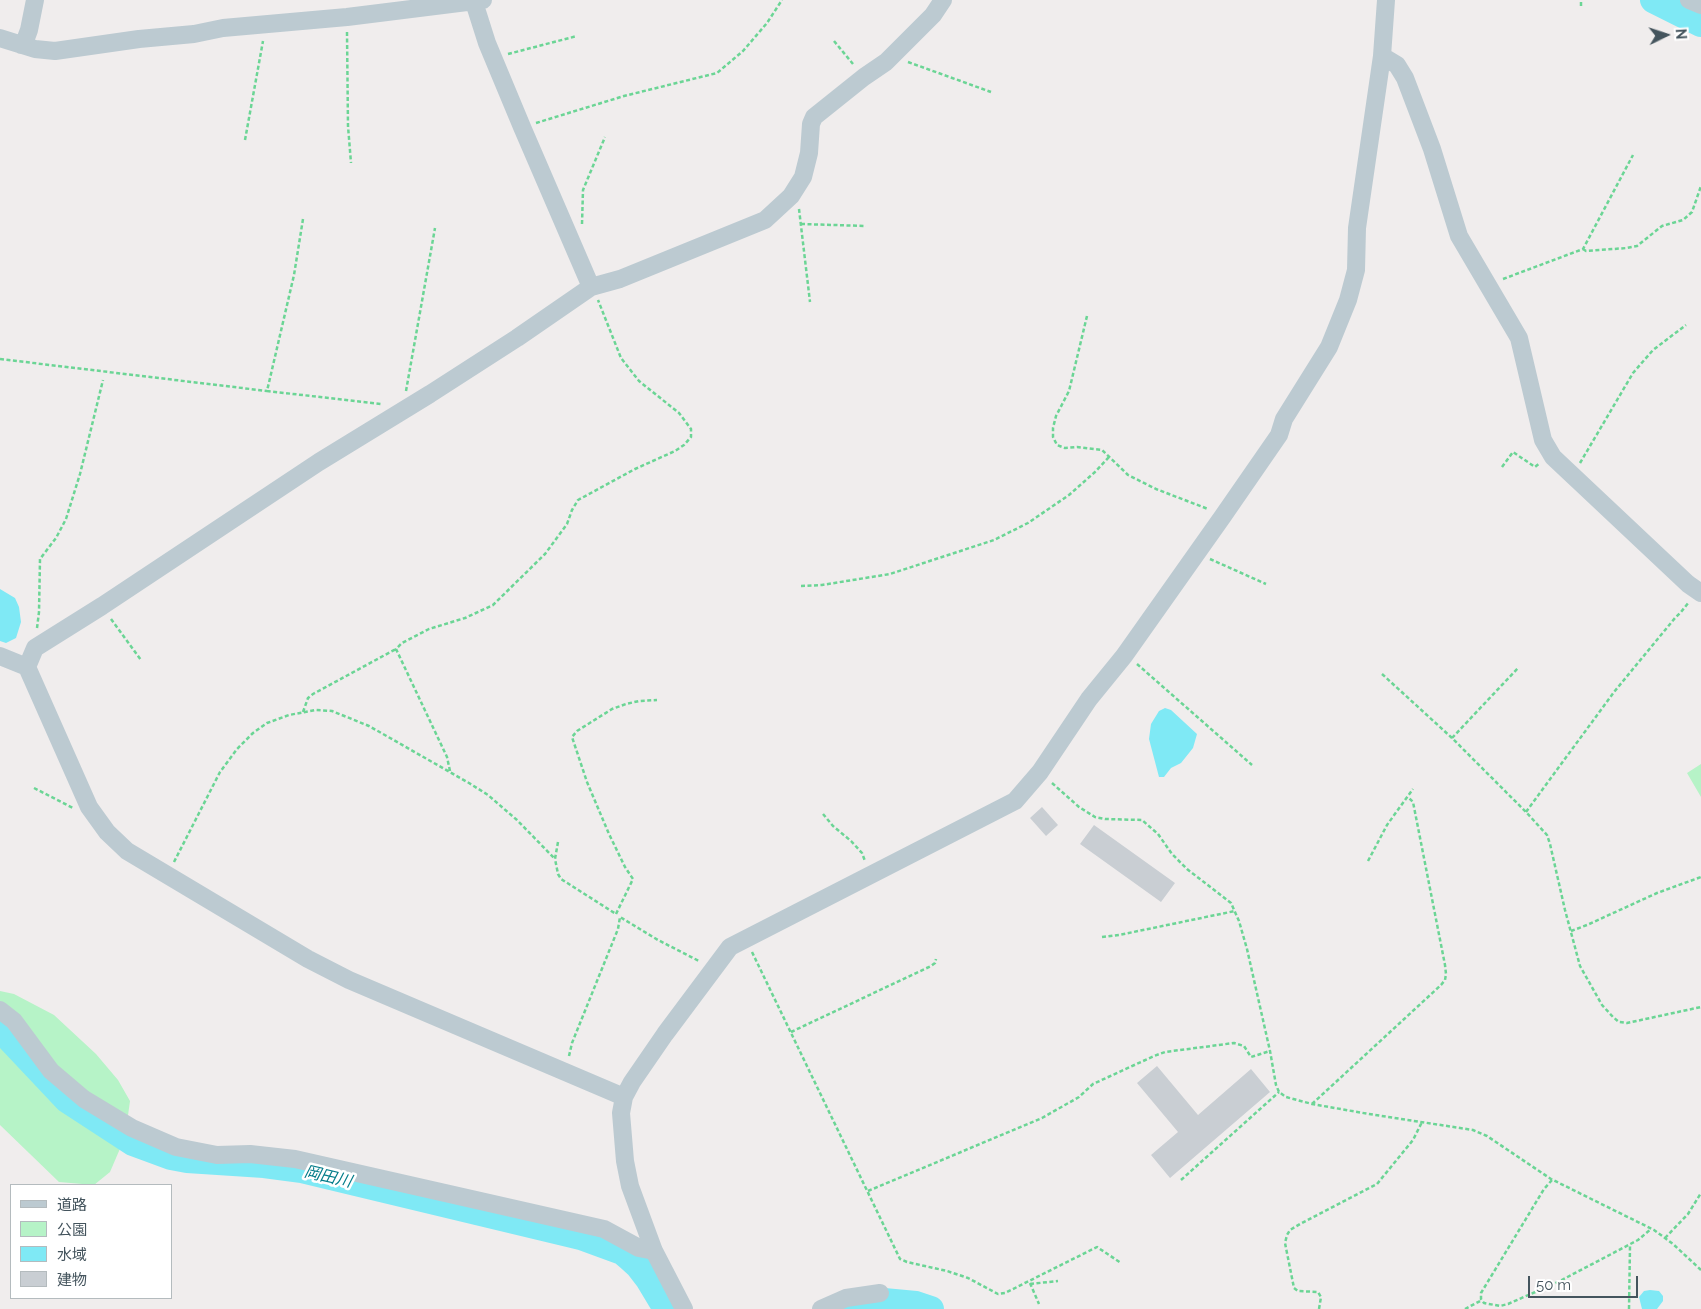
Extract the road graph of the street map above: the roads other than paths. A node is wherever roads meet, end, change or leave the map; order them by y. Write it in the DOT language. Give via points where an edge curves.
graph roads {
  1 [pos="35,0"];
  2 [pos="943,0"];
  3 [pos="1386,0"];
  4 [pos="1689,0"];
  5 [pos="478,1"];
  6 [pos="1701,5"];
  7 [pos="0,38"];
  8 [pos="21,45"];
  9 [pos="1382,56"];
  10 [pos="593,287"];
  11 [pos="1699,592"];
  12 [pos="0,656"];
  13 [pos="27,667"];
  14 [pos="0,1010"];
  15 [pos="624,1097"];
  16 [pos="654,1251"];
  17 [pos="880,1293"];
  18 [pos="684,1309"];
  19 [pos="821,1309"];
  1 -- 8 [label="street" via="29,30"];
  2 -- 10 [label="street" via="933,15 886,62 814,117 810,153 803,177 781,207 765,220"];
  3 -- 9 [label="street"];
  4 -- 6 [label="street"];
  5 -- 8 [label="street" via="55,51"];
  5 -- 10 [label="street" via="494,60"];
  7 -- 8 [label="street"];
  9 -- 11 [label="street" via="1398,65 1405,78 1432,149 1459,236 1520,338 1543,440 1571,475"];
  9 -- 15 [label="street" via="1357,228 1356,270 1329,347 1284,419 1279,435 1040,772 1015,801 730,947"];
  10 -- 13 [label="street" via="34,648"];
  12 -- 13 [label="street"];
  13 -- 15 [label="street" via="91,810 126,851 349,980"];
  14 -- 16 [label="street" via="14,1022 51,1071 84,1099 132,1128 176,1147 217,1155 250,1154 295,1159 604,1230 639,1248"];
  15 -- 16 [label="street" via="621,1113 625,1161 630,1186"];
  16 -- 18 [label="street"];
  17 -- 19 [label="street" via="846,1298"];
}
